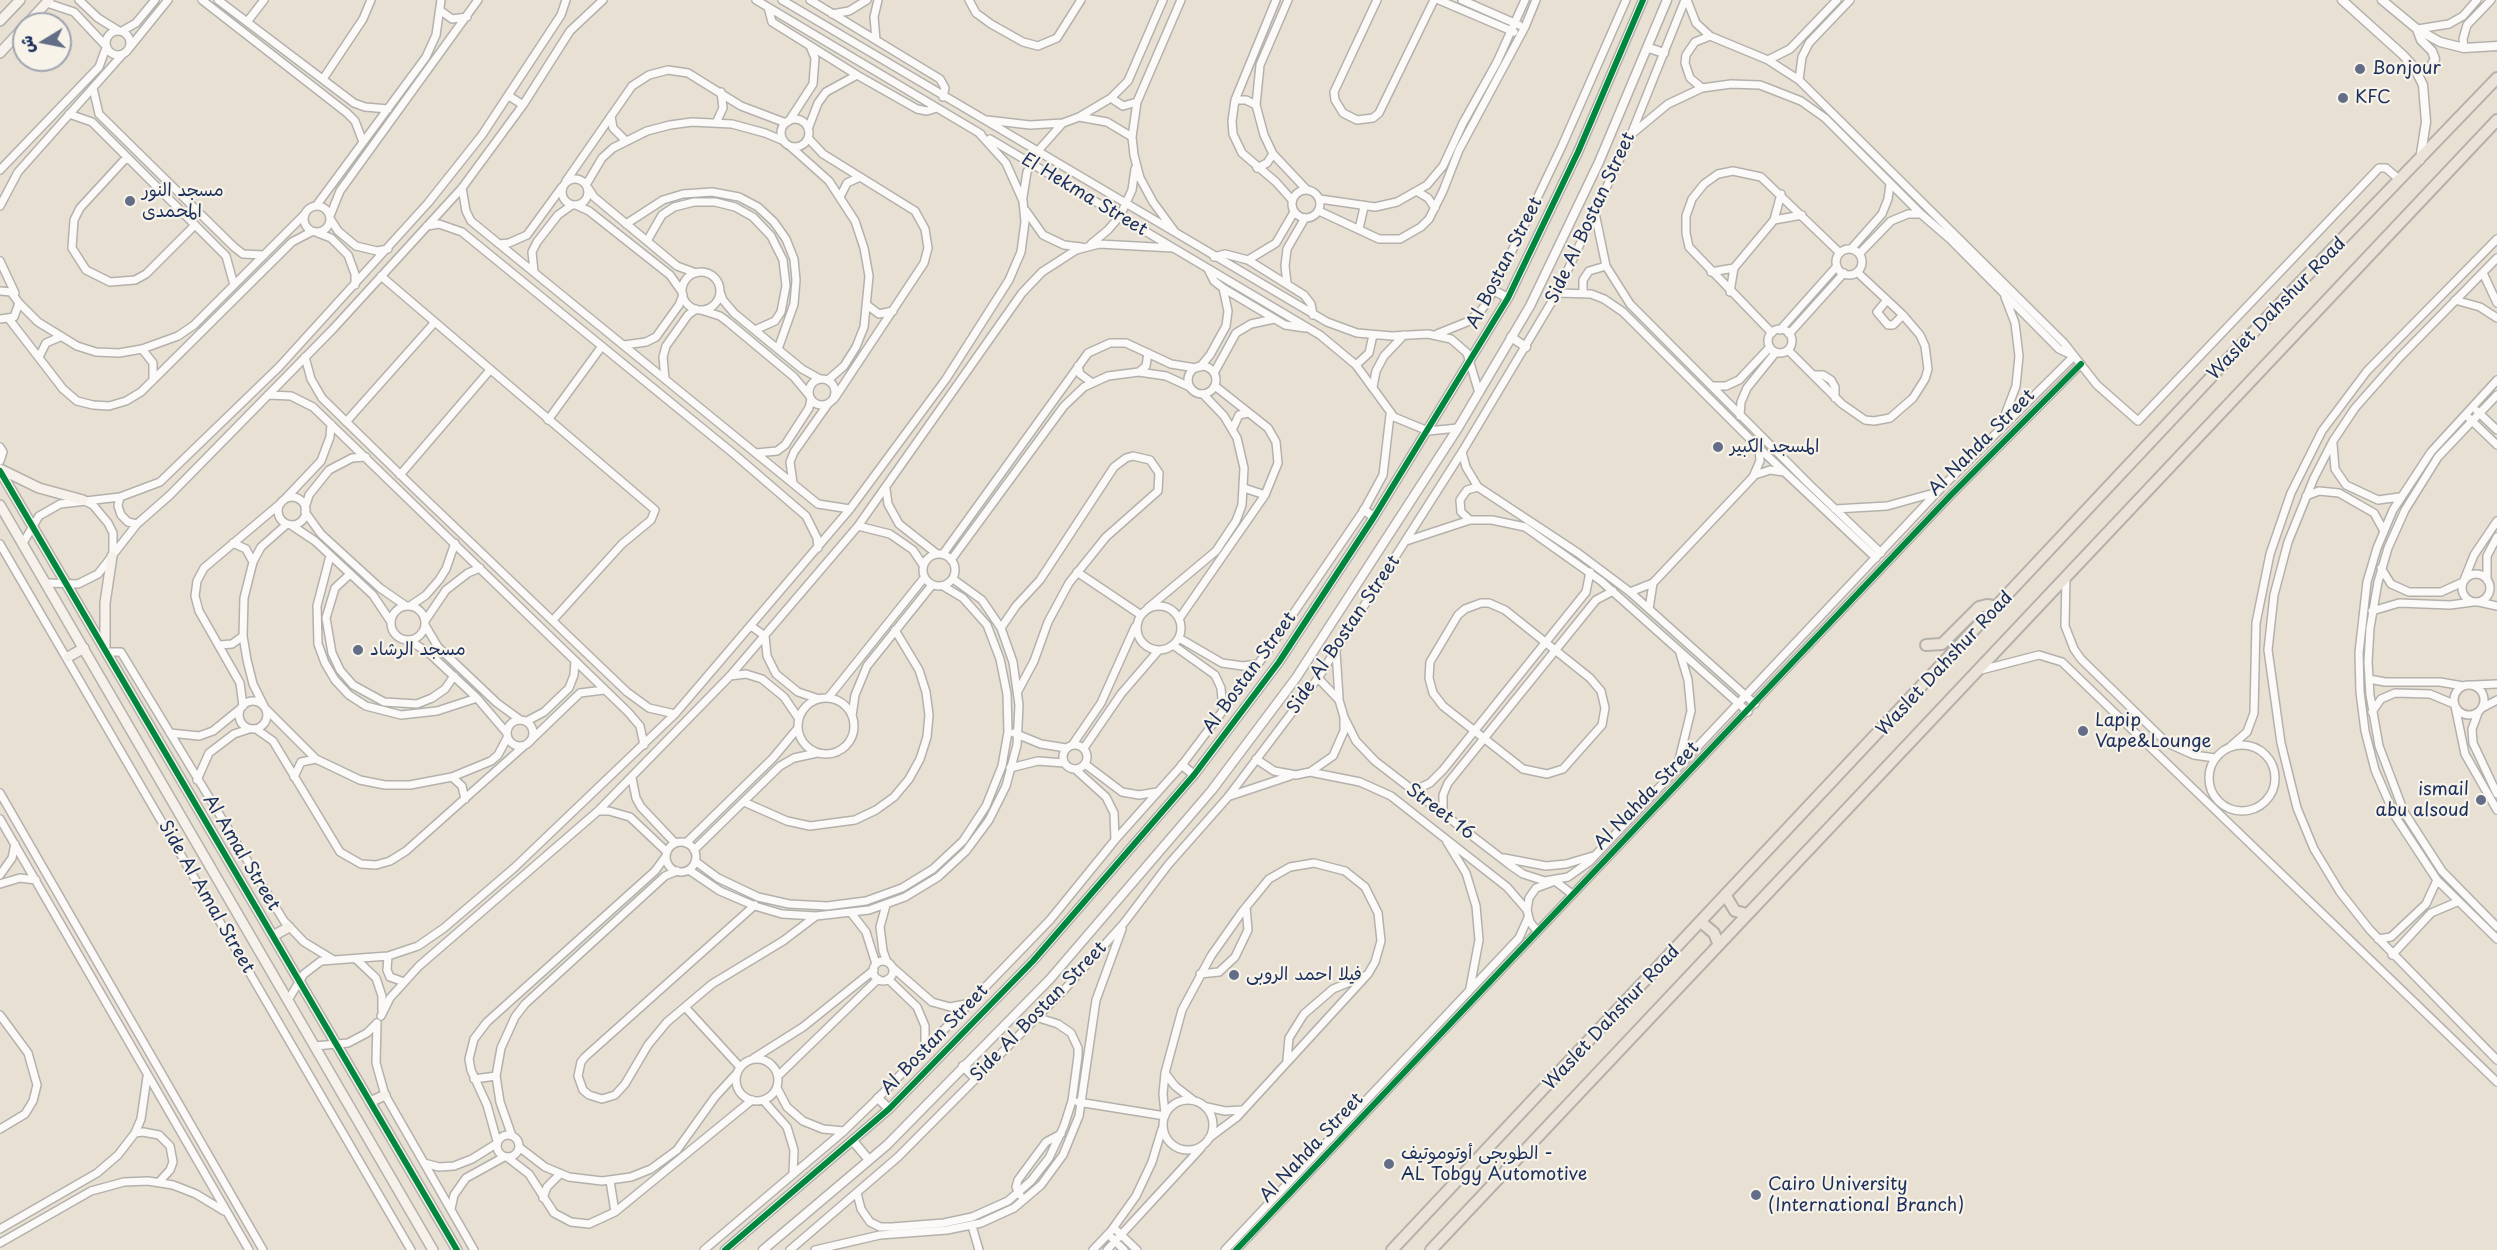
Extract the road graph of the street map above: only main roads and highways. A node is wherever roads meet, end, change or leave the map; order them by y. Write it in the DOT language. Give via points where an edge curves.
graph roads {
  1 [pos="20,0"];
  2 [pos="0,21"];
  3 [pos="12,41"];
  4 [pos="0,53"];
  5 [pos="2497,78"];
  6 [pos="2497,120"];
  7 [pos="0,470"];
  8 [pos="83,500"];
  9 [pos="0,505"];
  10 [pos="112,556"];
  11 [pos="1998,607"];
  12 [pos="1926,645"];
  13 [pos="84,648"];
  14 [pos="106,651"];
  15 [pos="68,657"];
  16 [pos="1726,896"];
  17 [pos="1746,914"];
  18 [pos="1702,923"];
  19 [pos="289,927"];
  20 [pos="273,936"];
  21 [pos="1718,943"];
  22 [pos="385,1095"];
  23 [pos="370,1102"];
  24 [pos="433,1250"];
  25 [pos="457,1250"];
  26 [pos="1392,1250"];
  27 [pos="1431,1250"];
  1 -- 2 [label="main road"];
  3 -- 4 [label="main road"];
  5 -- 11 [label="main road, Waslet Dahshur Road" via="2291,292"];
  6 -- 17 [label="main road, Waslet Dahshur Road" via="1981,670"];
  7 -- 8 [label="main road" via="39,488"];
  7 -- 14 [label="main road, Al Amal Street"];
  9 -- 13 [label="main road, Al Amal Street"];
  10 -- 14 [label="main road" via="105,603"];
  11 -- 12 [label="main road" via="1979,607 1942,644"];
  11 -- 16 [label="main road, Waslet Dahshur Road"];
  13 -- 15 [label="main road"];
  13 -- 24 [label="main road, Al Amal Street"];
  14 -- 20 [label="main road, Al Amal Street"];
  16 -- 17 [label="main road" via="1735,911"];
  16 -- 18 [label="main road, Waslet Dahshur Road"];
  17 -- 21 [label="main road, Waslet Dahshur Road"];
  18 -- 21 [label="main road" via="1714,933"];
  18 -- 26 [label="main road, Waslet Dahshur Road"];
  19 -- 20 [label="main road"];
  20 -- 23 [label="main road, Al Amal Street"];
  21 -- 27 [label="main road, Waslet Dahshur Road"];
  22 -- 23 [label="main road"];
  23 -- 25 [label="main road, Al Amal Street"];
}
